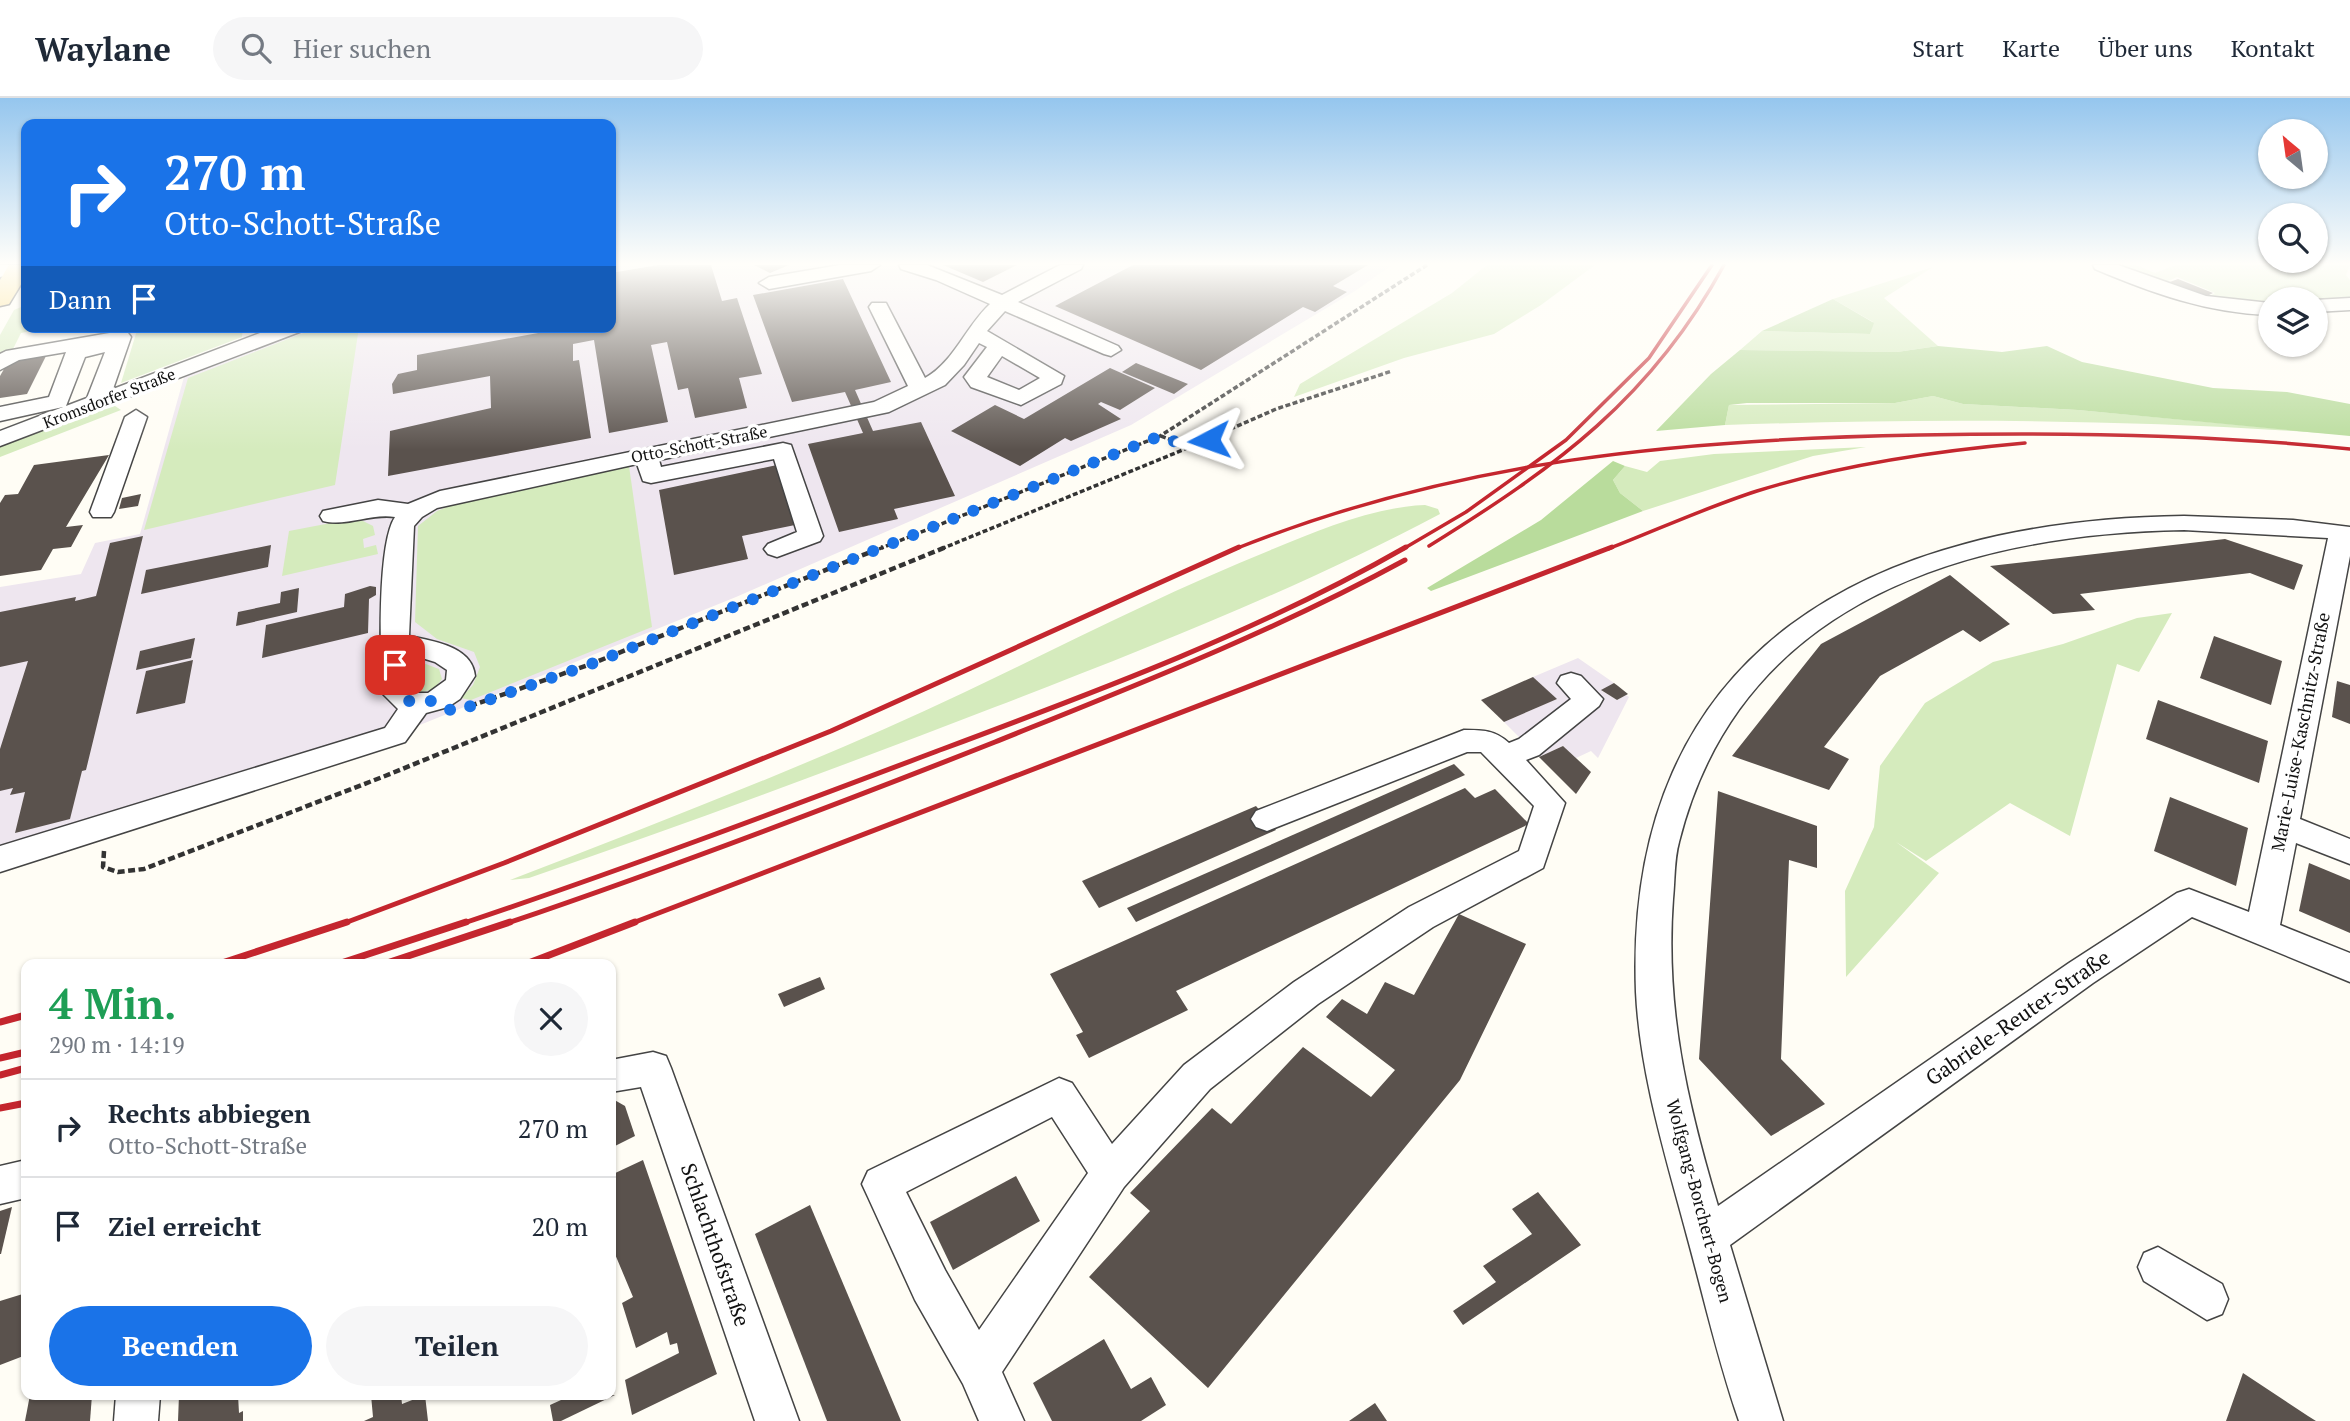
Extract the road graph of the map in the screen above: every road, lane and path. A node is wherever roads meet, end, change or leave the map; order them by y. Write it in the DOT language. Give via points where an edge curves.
graph roads {
  1 [pos="889,327"];
  2 [pos="981,327"];
  3 [pos="1059,327"];
  4 [pos="1331,327"];
  5 [pos="279,333"];
  6 [pos="976,333"];
  7 [pos="118,344"];
  8 [pos="999,345"];
  9 [pos="1111,350"];
  10 [pos="0,364"];
  11 [pos="1392,371"];
  12 [pos="920,389"];
  13 [pos="96,404"];
  14 [pos="0,414"];
  15 [pos="136,417"];
  16 [pos="1160,436"];
  17 [pos="0,439"];
  18 [pos="1190,447"];
  19 [pos="646,455"];
  20 [pos="102,512"];
  21 [pos="410,512"];
  22 [pos="332,516"];
  23 [pos="777,549"];
  24 [pos="2344,549"];
  25 [pos="395,642"];
  26 [pos="1572,683"];
  27 [pos="426,702"];
  28 [pos="1504,757"];
  29 [pos="1267,819"];
  30 [pos="114,824"];
  31 [pos="2283,825"];
  32 [pos="2350,852"];
  33 [pos="0,859"];
  34 [pos="2262,932"];
  35 [pos="2350,968"];
  36 [pos="616,1075"];
  37 [pos="1110,1174"];
  38 [pos="21,1180"];
  39 [pos="0,1185"];
  40 [pos="1707,1237"];
  41 [pos="2158,1267"];
  42 [pos="2207,1299"];
  43 [pos="978,1369"];
  44 [pos="138,1400"];
  45 [pos="136,1421"];
  46 [pos="777,1421"];
  47 [pos="1002,1421"];
  48 [pos="1761,1421"];
  1 -- 12 [label="street"];
  2 -- 6 [label="street, Otto-Schott-Straße"];
  3 -- 9 [label="street"];
  4 -- 16 [label="path"];
  5 -- 13 [label="street, Kromsdorfer Straße"];
  6 -- 8 [label="street"];
  6 -- 12 [label="street, Otto-Schott-Straße" via="957,361"];
  7 -- 10 [label="street" via="121,337 13,355"];
  7 -- 13 [label="street"];
  7 -- 14 [label="street" via="76,353 62,397 50,405"];
  11 -- 18 [label="path" via="1276,410"];
  12 -- 19 [label="street, Otto-Schott-Straße" via="885,417"];
  13 -- 17 [label="street, Kromsdorfer Straße"];
  15 -- 20 [label="street"];
  16 -- 18 [label="path"];
  16 -- 27 [label="path" via="591,664 454,712"];
  18 -- 30 [label="path" via="385,776 144,869 118,872 103,867 104,848"];
  19 -- 21 [label="street, Otto-Schott-Straße" via="440,498"];
  19 -- 23 [label="street" via="651,476 783,450 811,536"];
  21 -- 22 [label="street" via="378,503"];
  21 -- 25 [label="street" via="400,528"];
  24 -- 31 [label="street, Marie-Luise-Kaschnitz-Straße"];
  24 -- 40 [label="street, Wolfgang-Borchert-Bogen" via="2224,523 2104,526 1992,543 1859,590 1772,652 1721,709 1689,764 1662,843 1652,943 1657,1026 1681,1147"];
  25 -- 27 [label="street" via="397,694 405,701"];
  25 -- 27 [label="street" via="447,657 462,672 452,692"];
  26 -- 28 [label="street" via="1589,699 1529,747"];
  27 -- 30 [label="street" via="395,735"];
  28 -- 29 [label="street" via="1488,740 1464,741"];
  28 -- 37 [label="street" via="1550,803 1532,859 1421,917 1306,993 1197,1077"];
  30 -- 33 [label="street"];
  31 -- 32 [label="street"];
  31 -- 34 [label="street, Marie-Luise-Kaschnitz-Straße"];
  34 -- 35 [label="street, Gabriele-Reuter-Straße"];
  34 -- 40 [label="street, Gabriele-Reuter-Straße" via="2189,902"];
  36 -- 46 [label="street, Schlachthofstraße" via="653,1068"];
  37 -- 43 [label="street"];
  37 -- 43 [label="street" via="1059,1095 882,1184"];
  38 -- 39 [label="street"];
  40 -- 48 [label="street, Wolfgang-Borchert-Bogen"];
  41 -- 42 [label="street"];
  43 -- 47 [label="street"];
  44 -- 45 [label="street"];
}
